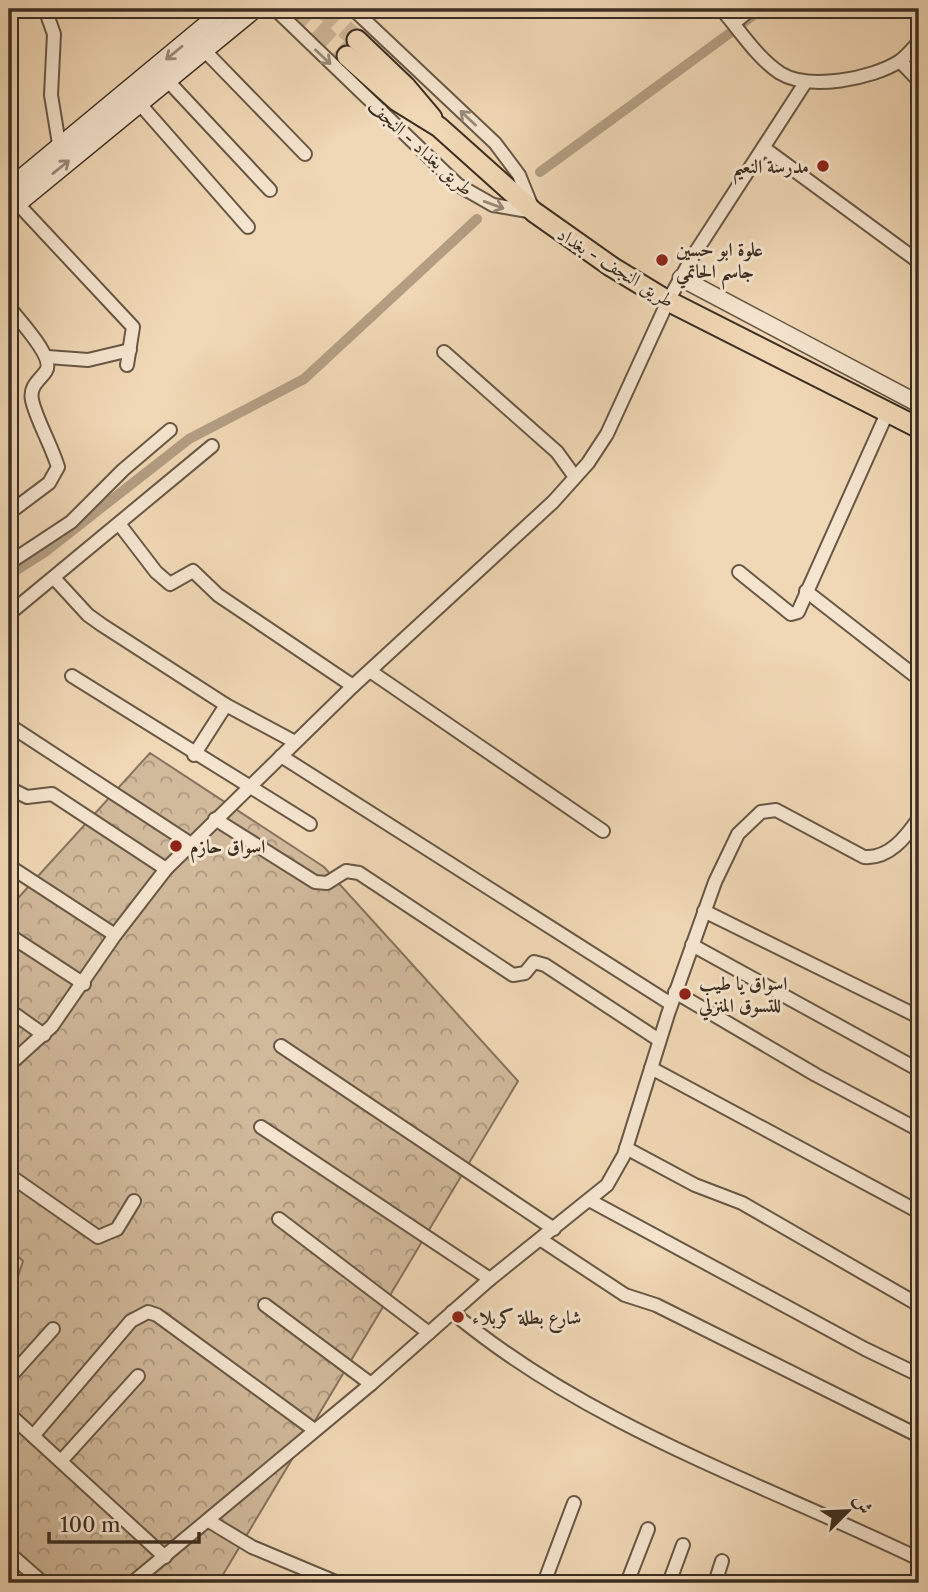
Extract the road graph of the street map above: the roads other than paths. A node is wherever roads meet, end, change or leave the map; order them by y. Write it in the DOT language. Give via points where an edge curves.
graph roads {
  1 [pos="45,9"];
  2 [pos="226,9"];
  3 [pos="254,9"];
  4 [pos="275,9"];
  5 [pos="353,9"];
  6 [pos="721,9"];
  7 [pos="751,9"];
  8 [pos="734,23"];
  9 [pos="919,42"];
  10 [pos="352,48"];
  11 [pos="204,50"];
  12 [pos="900,61"];
  13 [pos="167,80"];
  14 [pos="919,81"];
  15 [pos="805,83"];
  16 [pos="139,103"];
  17 [pos="439,127"];
  18 [pos="764,148"];
  19 [pos="60,150"];
  20 [pos="305,154"];
  21 [pos="270,190"];
  22 [pos="12,201"];
  23 [pos="534,212"];
  24 [pos="248,227"];
  25 [pos="919,262"];
  26 [pos="681,278"];
  27 [pos="668,301"];
  28 [pos="9,307"];
  29 [pos="130,350"];
  30 [pos="444,352"];
  31 [pos="48,357"];
  32 [pos="127,365"];
  33 [pos="919,404"];
  34 [pos="888,411"];
  35 [pos="919,428"];
  36 [pos="170,430"];
  37 [pos="212,446"];
  38 [pos="575,477"];
  39 [pos="9,513"];
  40 [pos="120,525"];
  41 [pos="9,563"];
  42 [pos="739,572"];
  43 [pos="54,578"];
  44 [pos="806,592"];
  45 [pos="9,614"];
  46 [pos="370,671"];
  47 [pos="72,676"];
  48 [pos="919,679"];
  49 [pos="353,686"];
  50 [pos="226,705"];
  51 [pos="9,726"];
  52 [pos="295,742"];
  53 [pos="194,755"];
  54 [pos="281,756"];
  55 [pos="9,788"];
  56 [pos="248,788"];
  57 [pos="919,818"];
  58 [pos="215,819"];
  59 [pos="310,824"];
  60 [pos="603,831"];
  61 [pos="191,844"];
  62 [pos="9,866"];
  63 [pos="166,869"];
  64 [pos="704,911"];
  65 [pos="9,935"];
  66 [pos="115,935"];
  67 [pos="692,945"];
  68 [pos="84,984"];
  69 [pos="673,998"];
  70 [pos="9,1010"];
  71 [pos="919,1017"];
  72 [pos="44,1035"];
  73 [pos="659,1040"];
  74 [pos="281,1046"];
  75 [pos="9,1065"];
  76 [pos="651,1068"];
  77 [pos="919,1070"];
  78 [pos="261,1127"];
  79 [pos="919,1130"];
  80 [pos="626,1148"];
  81 [pos="9,1175"];
  82 [pos="589,1200"];
  83 [pos="134,1201"];
  84 [pos="919,1212"];
  85 [pos="279,1219"];
  86 [pos="554,1228"];
  87 [pos="540,1239"];
  88 [pos="490,1279"];
  89 [pos="265,1305"];
  90 [pos="919,1305"];
  91 [pos="452,1312"];
  92 [pos="53,1329"];
  93 [pos="429,1333"];
  94 [pos="919,1375"];
  95 [pos="138,1376"];
  96 [pos="9,1378"];
  97 [pos="370,1384"];
  98 [pos="9,1414"];
  99 [pos="313,1430"];
  100 [pos="33,1436"];
  101 [pos="919,1436"];
  102 [pos="61,1461"];
  103 [pos="574,1503"];
  104 [pos="209,1521"];
  105 [pos="648,1529"];
  106 [pos="683,1545"];
  107 [pos="9,1553"];
  108 [pos="165,1557"];
  109 [pos="919,1559"];
  110 [pos="722,1561"];
  111 [pos="43,1583"];
  112 [pos="132,1583"];
  113 [pos="338,1583"];
  114 [pos="544,1583"];
  115 [pos="627,1583"];
  116 [pos="669,1583"];
  117 [pos="715,1583"];
  1 -- 19 [label="street" via="54,34 51,94"];
  2 -- 19 [label="main road, one-way"];
  3 -- 11 [label="main road"];
  4 -- 23 [label="street, طريق بغداد - النجف, one-way" via="458,185 494,205"];
  23 -- 5 [label="street, one-way" via="519,175 495,143"];
  6 -- 8 [label="street"];
  7 -- 8 [label="street"];
  8 -- 15 [label="street" via="766,62"];
  9 -- 12 [label="street"];
  10 -- 17 [label="main road, طريق بغداد - النجف" via="405,86"];
  11 -- 13 [label="main road"];
  11 -- 20 [label="street"];
  12 -- 14 [label="street"];
  12 -- 15 [label="street" via="874,72"];
  13 -- 16 [label="main road"];
  13 -- 21 [label="street"];
  15 -- 18 [label="street"];
  22 -- 16 [label="main road, one-way"];
  16 -- 24 [label="street"];
  17 -- 23 [label="main road, طريق النجف - بغداد"];
  18 -- 25 [label="street"];
  18 -- 26 [label="street"];
  19 -- 22 [label="main road"];
  22 -- 29 [label="street" via="133,327"];
  23 -- 27 [label="main road, طريق النجف - بغداد"];
  26 -- 27 [label="street"];
  26 -- 33 [label="street"];
  27 -- 34 [label="main road, طريق النجف - بغداد"];
  27 -- 38 [label="street" via="607,434"];
  28 -- 31 [label="street"];
  29 -- 31 [label="street" via="88,360"];
  29 -- 32 [label="street"];
  30 -- 38 [label="street" via="557,452"];
  31 -- 39 [label="street" via="47,370 33,387 31,398 58,467 50,483"];
  34 -- 35 [label="main road, طريق النجف - بغداد"];
  34 -- 44 [label="street"];
  36 -- 41 [label="street" via="71,522"];
  37 -- 40 [label="street"];
  38 -- 46 [label="street"];
  40 -- 43 [label="street"];
  40 -- 49 [label="street" via="170,584 193,571 218,594"];
  42 -- 44 [label="street" via="793,614"];
  43 -- 45 [label="street"];
  43 -- 50 [label="street" via="88,615"];
  44 -- 48 [label="street"];
  46 -- 49 [label="street"];
  46 -- 60 [label="street"];
  47 -- 53 [label="street"];
  49 -- 52 [label="street"];
  50 -- 52 [label="street"];
  50 -- 53 [label="street"];
  51 -- 61 [label="street"];
  52 -- 54 [label="street"];
  53 -- 56 [label="street"];
  54 -- 56 [label="street"];
  54 -- 69 [label="street"];
  55 -- 63 [label="street" via="27,797 52,794"];
  56 -- 58 [label="street"];
  56 -- 59 [label="street"];
  57 -- 64 [label="street" via="891,850 877,858 864,857 776,810 761,812 738,835"];
  58 -- 61 [label="street"];
  58 -- 73 [label="street" via="315,882 327,883 346,871 359,873 513,975 526,973 534,962 545,965"];
  61 -- 63 [label="street"];
  62 -- 66 [label="street"];
  63 -- 66 [label="street"];
  64 -- 67 [label="street"];
  64 -- 71 [label="street"];
  65 -- 68 [label="street"];
  66 -- 68 [label="street"];
  67 -- 69 [label="street"];
  67 -- 77 [label="street"];
  68 -- 72 [label="street"];
  69 -- 73 [label="street"];
  69 -- 79 [label="street"];
  70 -- 72 [label="street"];
  72 -- 75 [label="street"];
  73 -- 76 [label="street"];
  74 -- 86 [label="street"];
  76 -- 80 [label="street"];
  76 -- 84 [label="street"];
  78 -- 88 [label="street"];
  80 -- 82 [label="street" via="607,1185"];
  80 -- 90 [label="street" via="695,1185 742,1203"];
  81 -- 83 [label="street" via="98,1237 117,1229"];
  82 -- 86 [label="street"];
  82 -- 94 [label="street"];
  85 -- 93 [label="street"];
  86 -- 87 [label="street"];
  87 -- 88 [label="street"];
  87 -- 101 [label="street" via="625,1295 656,1305"];
  88 -- 91 [label="street"];
  89 -- 97 [label="street"];
  91 -- 93 [label="street"];
  91 -- 109 [label="street" via="527,1369 603,1414 723,1473"];
  92 -- 96 [label="street"];
  93 -- 97 [label="street"];
  95 -- 102 [label="street"];
  97 -- 99 [label="street"];
  98 -- 100 [label="street"];
  99 -- 100 [label="street" via="148,1312 131,1321"];
  99 -- 104 [label="street"];
  100 -- 102 [label="street"];
  102 -- 108 [label="street"];
  103 -- 114 [label="street"];
  104 -- 108 [label="street"];
  104 -- 113 [label="street" via="251,1547"];
  105 -- 115 [label="street"];
  106 -- 116 [label="street"];
  107 -- 111 [label="street"];
  108 -- 112 [label="street"];
  110 -- 117 [label="street"];
}
